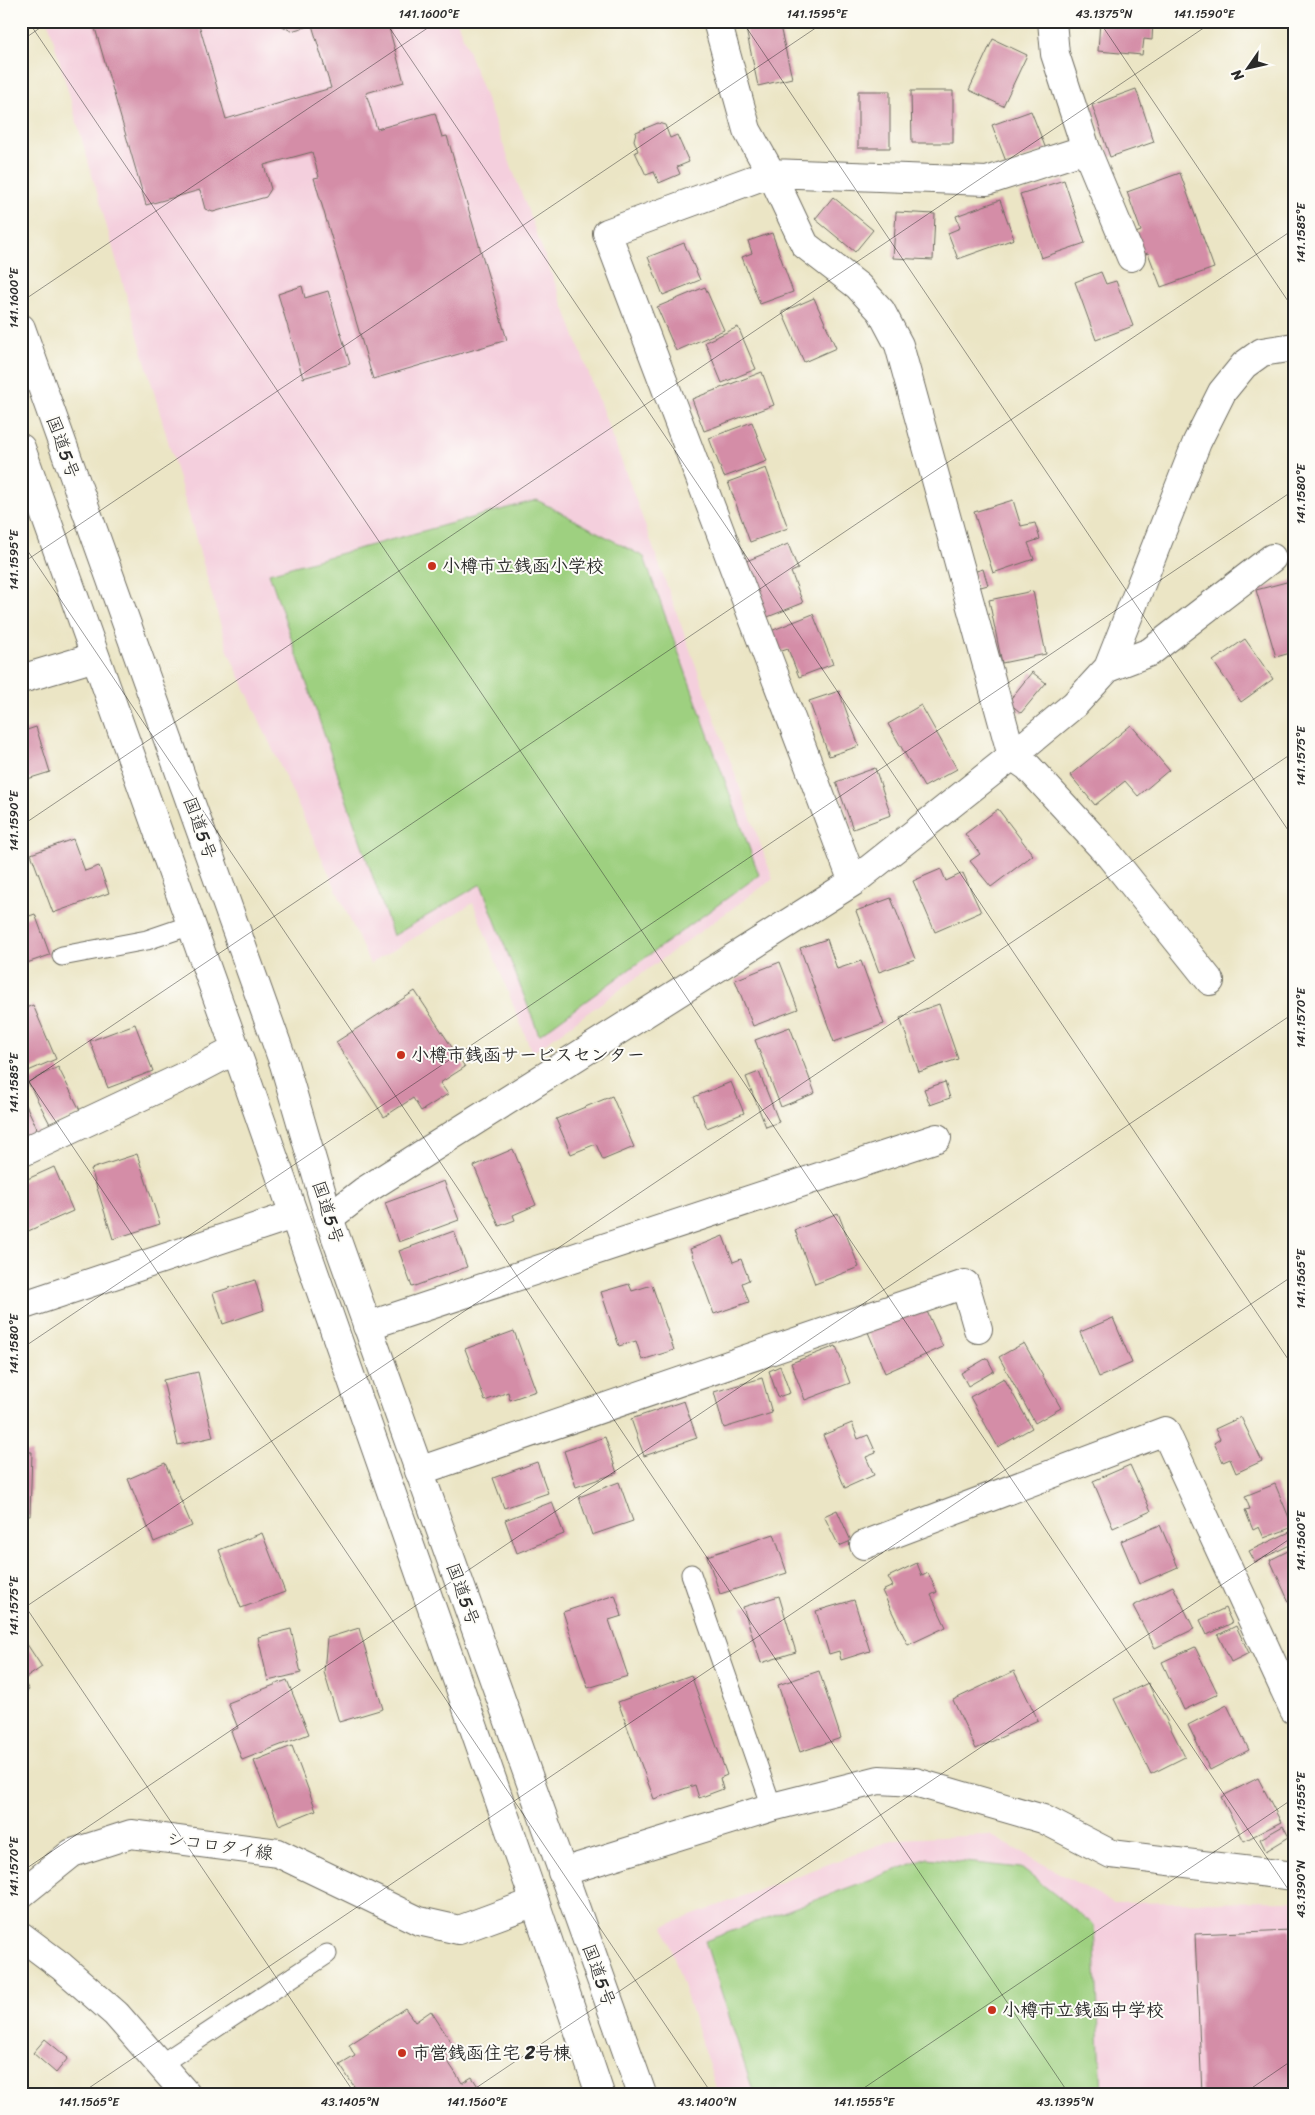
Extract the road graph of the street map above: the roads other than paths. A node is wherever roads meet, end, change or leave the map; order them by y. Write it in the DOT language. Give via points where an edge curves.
graph roads {
  1 [pos="717,21"];
  2 [pos="1052,21"];
  3 [pos="1086,149"];
  4 [pos="771,173"];
  5 [pos="1131,257"];
  6 [pos="21,328"];
  7 [pos="1286,348"];
  8 [pos="21,448"];
  9 [pos="1272,558"];
  10 [pos="95,657"];
  11 [pos="1108,668"];
  12 [pos="21,679"];
  13 [pos="1012,756"];
  14 [pos="853,882"];
  15 [pos="191,924"];
  16 [pos="62,956"];
  17 [pos="1210,981"];
  18 [pos="235,1050"];
  19 [pos="937,1138"];
  20 [pos="21,1153"];
  21 [pos="293,1214"];
  22 [pos="329,1218"];
  23 [pos="21,1306"];
  24 [pos="367,1326"];
  25 [pos="978,1329"];
  26 [pos="419,1471"];
  27 [pos="864,1545"];
  28 [pos="691,1574"];
  29 [pos="1294,1710"];
  30 [pos="772,1807"];
  31 [pos="562,1872"];
  32 [pos="1294,1876"];
  33 [pos="21,1894"];
  34 [pos="535,1902"];
  35 [pos="21,1936"];
  36 [pos="327,1954"];
  37 [pos="161,2064"];
  38 [pos="186,2094"];
  39 [pos="600,2094"];
  40 [pos="642,2094"];
  1 -- 4 [label="main road" via="747,130"];
  2 -- 3 [label="main road" via="1055,54"];
  3 -- 4 [label="main road" via="987,181"];
  3 -- 5 [label="main road"];
  4 -- 13 [label="main road" via="805,245 858,286 881,311 899,345"];
  4 -- 14 [label="main road" via="606,233"];
  6 -- 22 [label="main road, 国道5号" via="284,1064"];
  7 -- 11 [label="main road" via="1262,352 1244,365 1222,392 1196,442"];
  8 -- 10 [label="main road, 国道5号"];
  9 -- 11 [label="main road" via="1150,652"];
  10 -- 12 [label="main road"];
  10 -- 15 [label="main road, 国道5号"];
  11 -- 13 [label="main road" via="1075,704"];
  13 -- 14 [label="main road"];
  13 -- 17 [label="main road" via="1028,767 1110,856"];
  14 -- 22 [label="main road" via="364,1191"];
  15 -- 16 [label="lane" via="147,940"];
  15 -- 18 [label="main road, 国道5号"];
  18 -- 20 [label="main road"];
  18 -- 21 [label="main road, 国道5号"];
  19 -- 24 [label="main road"];
  21 -- 23 [label="main road"];
  21 -- 34 [label="main road, 国道5号"];
  22 -- 24 [label="main road, 国道5号"];
  24 -- 26 [label="main road, 国道5号"];
  25 -- 26 [label="main road" via="965,1284"];
  26 -- 31 [label="main road, 国道5号"];
  27 -- 29 [label="main road" via="1165,1431"];
  28 -- 30 [label="lane"];
  30 -- 31 [label="main road"];
  30 -- 32 [label="main road" via="879,1780 915,1782 1043,1820 1111,1854"];
  31 -- 40 [label="main road, 国道5号"];
  33 -- 34 [label="main road, シコロタイ線" via="72,1853 131,1834 278,1853 419,1921 459,1930"];
  34 -- 39 [label="main road, 国道5号"];
  35 -- 37 [label="main road" via="116,2014"];
  36 -- 37 [label="lane"];
  37 -- 38 [label="main road"];
}
